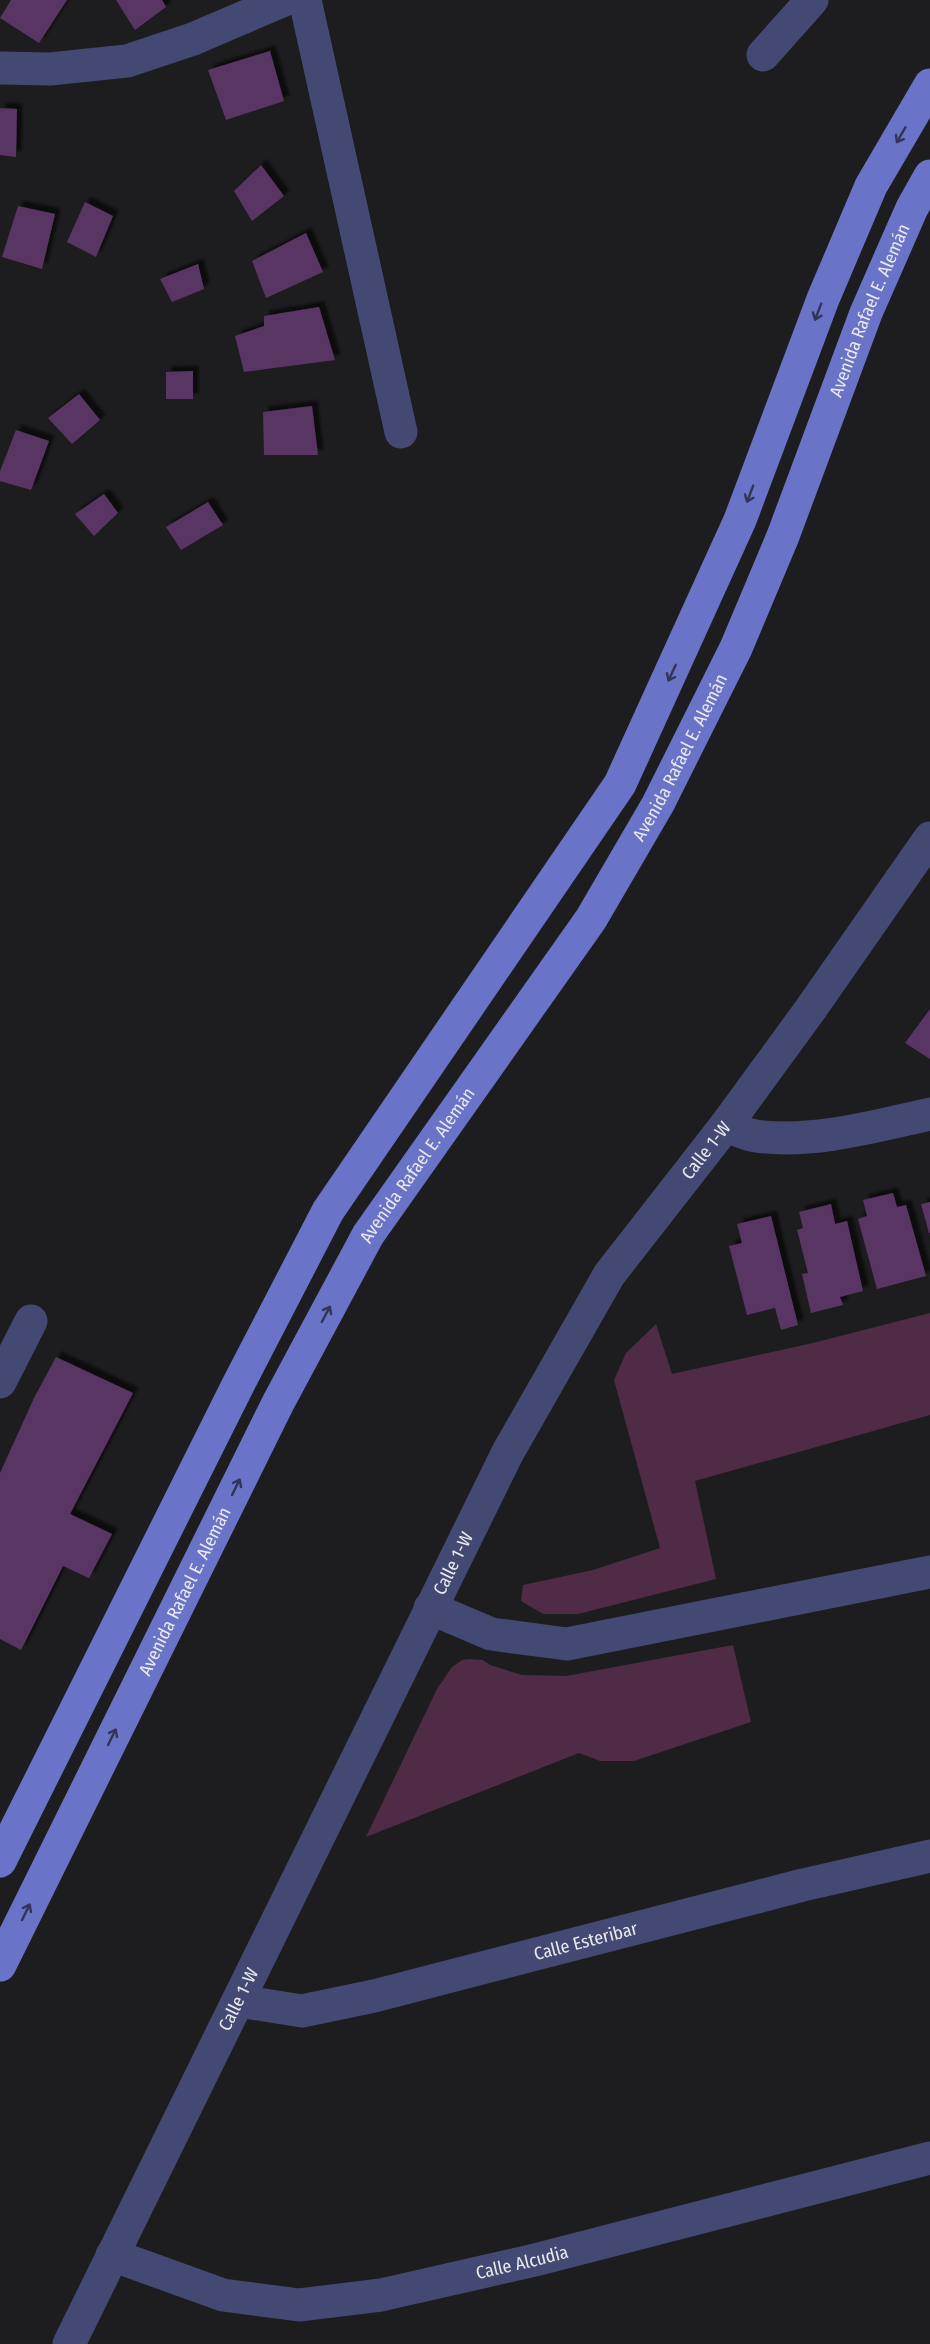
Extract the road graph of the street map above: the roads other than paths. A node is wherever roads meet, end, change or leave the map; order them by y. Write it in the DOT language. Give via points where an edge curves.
graph roads {
  1 [pos="284,0"];
  2 [pos="306,0"];
  3 [pos="812,0"];
  4 [pos="763,56"];
  5 [pos="0,68"];
  6 [pos="930,85"];
  7 [pos="930,176"];
  8 [pos="401,432"];
  9 [pos="930,838"];
  10 [pos="930,1114"];
  11 [pos="726,1125"];
  12 [pos="31,1321"];
  13 [pos="0,1382"];
  14 [pos="930,1572"];
  15 [pos="430,1608"];
  16 [pos="930,1856"];
  17 [pos="0,1861"];
  18 [pos="0,1965"];
  19 [pos="239,2001"];
  20 [pos="930,2158"];
  21 [pos="112,2255"];
  22 [pos="69,2344"];
  1 -- 5 [label="street" via="193,39 127,61 50,69"];
  2 -- 8 [label="street"];
  3 -- 4 [label="street"];
  6 -- 17 [label="main road, one-way" via="871,186 823,299 740,520 620,784 328,1211"];
  18 -- 7 [label="main road, Avenida Rafael E. Alemán, one-way" via="278,1403 369,1235 591,919 658,804 736,648 783,536 866,313"];
  9 -- 11 [label="street, Calle 1-W"];
  10 -- 11 [label="street" via="849,1132 787,1137 755,1136"];
  11 -- 15 [label="street, Calle 1-W" via="609,1275 508,1452"];
  12 -- 13 [label="street"];
  14 -- 15 [label="street" via="567,1644 491,1634"];
  15 -- 19 [label="street, Calle 1-W"];
  16 -- 19 [label="street, Calle Esteribar" via="792,1887 374,1996 302,2011"];
  19 -- 21 [label="street, Calle 1-W"];
  20 -- 21 [label="street, Calle Alcudia" via="535,2260 381,2295 311,2304 223,2295"];
  21 -- 22 [label="street, Calle 1-W"];
}
